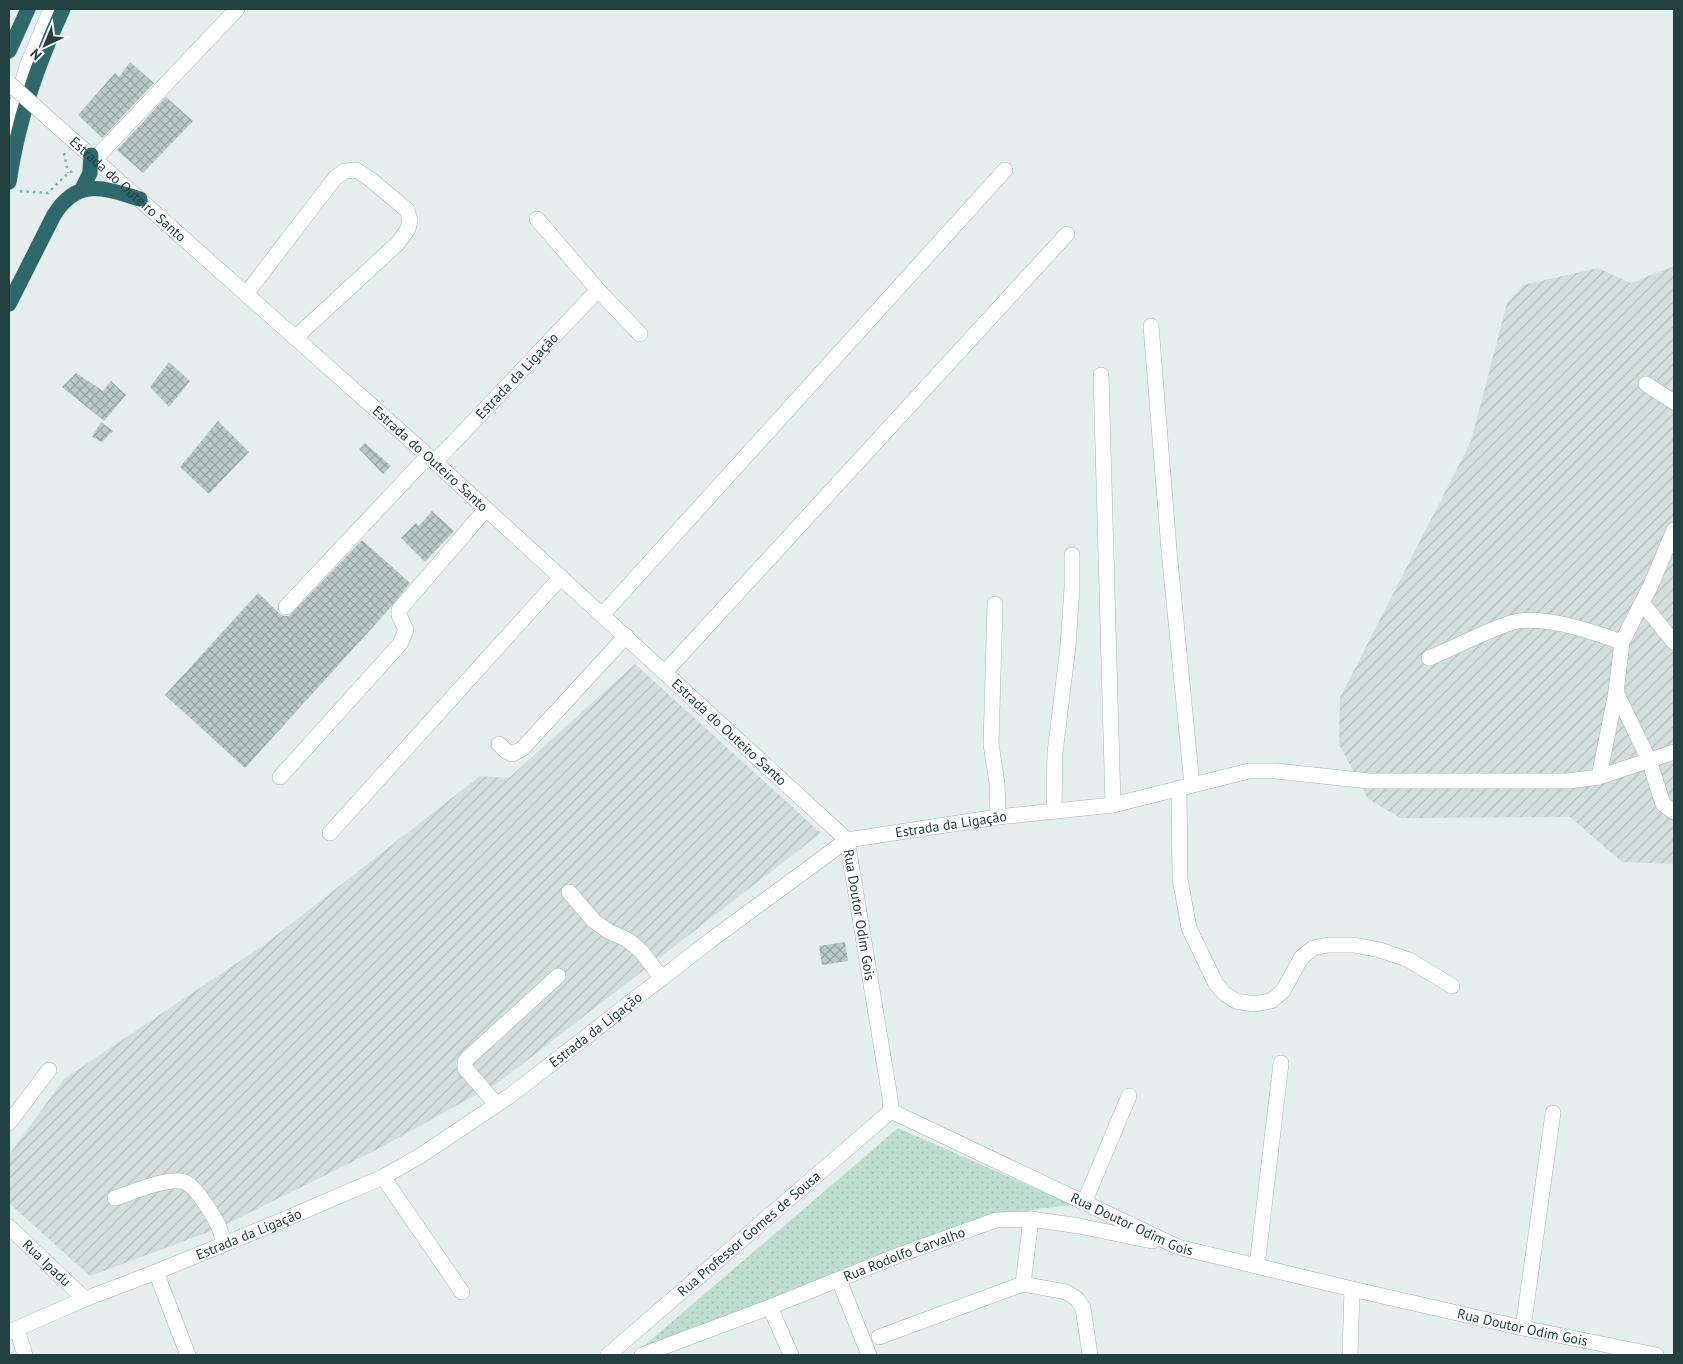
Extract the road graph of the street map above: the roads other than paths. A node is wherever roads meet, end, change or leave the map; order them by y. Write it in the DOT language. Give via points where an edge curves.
graph roads {
  1 [pos="28,9"];
  2 [pos="43,9"];
  3 [pos="51,9"];
  4 [pos="63,9"];
  5 [pos="237,9"];
  6 [pos="9,51"];
  7 [pos="9,83"];
  8 [pos="9,91"];
  9 [pos="9,133"];
  10 [pos="93,157"];
  11 [pos="1005,170"];
  12 [pos="14,186"];
  13 [pos="82,189"];
  14 [pos="140,199"];
  15 [pos="537,219"];
  16 [pos="1067,234"];
  17 [pos="598,290"];
  18 [pos="246,294"];
  19 [pos="9,304"];
  20 [pos="1151,326"];
  21 [pos="640,334"];
  22 [pos="295,338"];
  23 [pos="1101,375"];
  24 [pos="1646,384"];
  25 [pos="1674,402"];
  26 [pos="431,459"];
  27 [pos="486,509"];
  28 [pos="1674,530"];
  29 [pos="1072,555"];
  30 [pos="561,577"];
  31 [pos="1642,603"];
  32 [pos="995,604"];
  33 [pos="286,607"];
  34 [pos="602,615"];
  35 [pos="626,636"];
  36 [pos="1622,642"];
  37 [pos="1674,642"];
  38 [pos="1429,658"];
  39 [pos="665,672"];
  40 [pos="1616,692"];
  41 [pos="499,744"];
  42 [pos="1674,752"];
  43 [pos="1649,760"];
  44 [pos="280,777"];
  45 [pos="1599,777"];
  46 [pos="1185,787"];
  47 [pos="1113,804"];
  48 [pos="1054,811"];
  49 [pos="1674,812"];
  50 [pos="998,817"];
  51 [pos="330,833"];
  52 [pos="847,840"];
  53 [pos="570,892"];
  54 [pos="558,976"];
  55 [pos="661,978"];
  56 [pos="1452,986"];
  57 [pos="1281,1064"];
  58 [pos="49,1070"];
  59 [pos="1129,1096"];
  60 [pos="496,1104"];
  61 [pos="891,1111"];
  62 [pos="1553,1114"];
  63 [pos="9,1124"];
  64 [pos="382,1177"];
  65 [pos="115,1198"];
  66 [pos="1084,1203"];
  67 [pos="1030,1219"];
  68 [pos="9,1227"];
  69 [pos="224,1243"];
  70 [pos="1178,1247"];
  71 [pos="1257,1266"];
  72 [pos="156,1272"];
  73 [pos="839,1280"];
  74 [pos="1023,1284"];
  75 [pos="1352,1289"];
  76 [pos="462,1292"];
  77 [pos="85,1299"];
  78 [pos="770,1307"];
  79 [pos="1523,1328"];
  80 [pos="13,1331"];
  81 [pos="878,1337"];
  82 [pos="1595,1349"];
  83 [pos="25,1355"];
  84 [pos="188,1355"];
  85 [pos="608,1355"];
  86 [pos="642,1355"];
  87 [pos="792,1355"];
  88 [pos="869,1355"];
  89 [pos="1090,1355"];
  90 [pos="1350,1355"];
  91 [pos="1656,1355"];
  1 -- 6 [label="highway"];
  2 -- 8 [label="street"];
  3 -- 9 [label="street" via="28,66"];
  4 -- 12 [label="highway" via="25,103"];
  5 -- 10 [label="street"];
  7 -- 10 [label="street, Estrada do Outeiro Santo, bridge"];
  10 -- 13 [label="highway"];
  10 -- 14 [label="street, Estrada do Outeiro Santo"];
  11 -- 34 [label="street"];
  13 -- 14 [label="highway" via="102,189"];
  13 -- 19 [label="highway" via="62,203"];
  14 -- 18 [label="street, Estrada do Outeiro Santo"];
  15 -- 17 [label="street"];
  16 -- 39 [label="street"];
  17 -- 21 [label="street"];
  17 -- 26 [label="street, Estrada da Ligação"];
  18 -- 22 [label="street, Estrada do Outeiro Santo"];
  18 -- 22 [label="street" via="335,178 345,171 356,170 407,210 408,229 398,243"];
  20 -- 46 [label="street"];
  22 -- 26 [label="street, Estrada do Outeiro Santo"];
  23 -- 47 [label="street"];
  24 -- 25 [label="street"];
  26 -- 27 [label="street, Estrada do Outeiro Santo"];
  26 -- 33 [label="street, Estrada da Ligação"];
  27 -- 30 [label="street, Estrada do Outeiro Santo"];
  27 -- 44 [label="street" via="399,610 406,630 400,644"];
  28 -- 31 [label="street"];
  29 -- 48 [label="street" via="1068,646 1055,752"];
  30 -- 34 [label="street, Estrada do Outeiro Santo"];
  30 -- 51 [label="street"];
  31 -- 36 [label="street"];
  31 -- 37 [label="street"];
  32 -- 50 [label="street" via="991,744"];
  34 -- 35 [label="street, Estrada do Outeiro Santo"];
  35 -- 39 [label="street, Estrada do Outeiro Santo"];
  35 -- 41 [label="street" via="522,748 512,754"];
  36 -- 38 [label="street" via="1581,628 1537,621 1511,623"];
  36 -- 40 [label="street"];
  39 -- 52 [label="street, Estrada do Outeiro Santo"];
  40 -- 43 [label="street"];
  40 -- 45 [label="street"];
  42 -- 43 [label="street, Estrada da Ligação"];
  43 -- 45 [label="street, Estrada da Ligação"];
  43 -- 49 [label="street" via="1663,804"];
  45 -- 46 [label="street, Estrada da Ligação" via="1568,781 1369,781 1250,771"];
  46 -- 47 [label="street, Estrada da Ligação"];
  46 -- 56 [label="street" via="1180,879 1189,928 1216,984 1225,994 1236,1001 1253,1004 1271,1001 1283,991 1302,958 1312,948 1328,945 1380,950 1409,960"];
  47 -- 48 [label="street, Estrada da Ligação"];
  48 -- 50 [label="street, Estrada da Ligação"];
  50 -- 52 [label="street, Estrada da Ligação"];
  52 -- 55 [label="street, Estrada da Ligação"];
  52 -- 61 [label="street, Rua Doutor Odim Gois"];
  53 -- 55 [label="street" via="594,921 642,952"];
  54 -- 60 [label="street" via="465,1062 466,1068"];
  55 -- 60 [label="street, Estrada da Ligação"];
  57 -- 71 [label="street"];
  58 -- 63 [label="street"];
  59 -- 66 [label="street"];
  60 -- 64 [label="street, Estrada da Ligação" via="420,1156"];
  61 -- 66 [label="street, Rua Doutor Odim Gois"];
  61 -- 85 [label="street, Rua Professor Gomes de Sousa"];
  62 -- 79 [label="street"];
  64 -- 69 [label="street, Estrada da Ligação"];
  64 -- 76 [label="street"];
  65 -- 69 [label="street" via="164,1183 187,1183 216,1222"];
  66 -- 70 [label="street, Rua Doutor Odim Gois"];
  67 -- 70 [label="street, Rua Rodolfo Carvalho"];
  67 -- 73 [label="street, Rua Rodolfo Carvalho" via="996,1220"];
  67 -- 74 [label="street"];
  68 -- 77 [label="street, Rua Ipadu"];
  69 -- 72 [label="street, Estrada da Ligação"];
  70 -- 71 [label="street, Rua Doutor Odim Gois"];
  71 -- 75 [label="street, Rua Doutor Odim Gois"];
  72 -- 77 [label="street, Estrada da Ligação"];
  72 -- 84 [label="street"];
  73 -- 78 [label="street, Rua Rodolfo Carvalho"];
  73 -- 88 [label="street"];
  74 -- 81 [label="street"];
  74 -- 89 [label="street" via="1066,1292 1077,1299 1083,1308"];
  75 -- 79 [label="street, Rua Doutor Odim Gois"];
  75 -- 90 [label="street"];
  77 -- 80 [label="street, Estrada da Ligação"];
  78 -- 86 [label="street, Rua Rodolfo Carvalho"];
  78 -- 87 [label="street"];
  79 -- 82 [label="street, Rua Doutor Odim Gois"];
  80 -- 83 [label="street"];
  82 -- 91 [label="street, Rua Doutor Odim Gois"];
}
